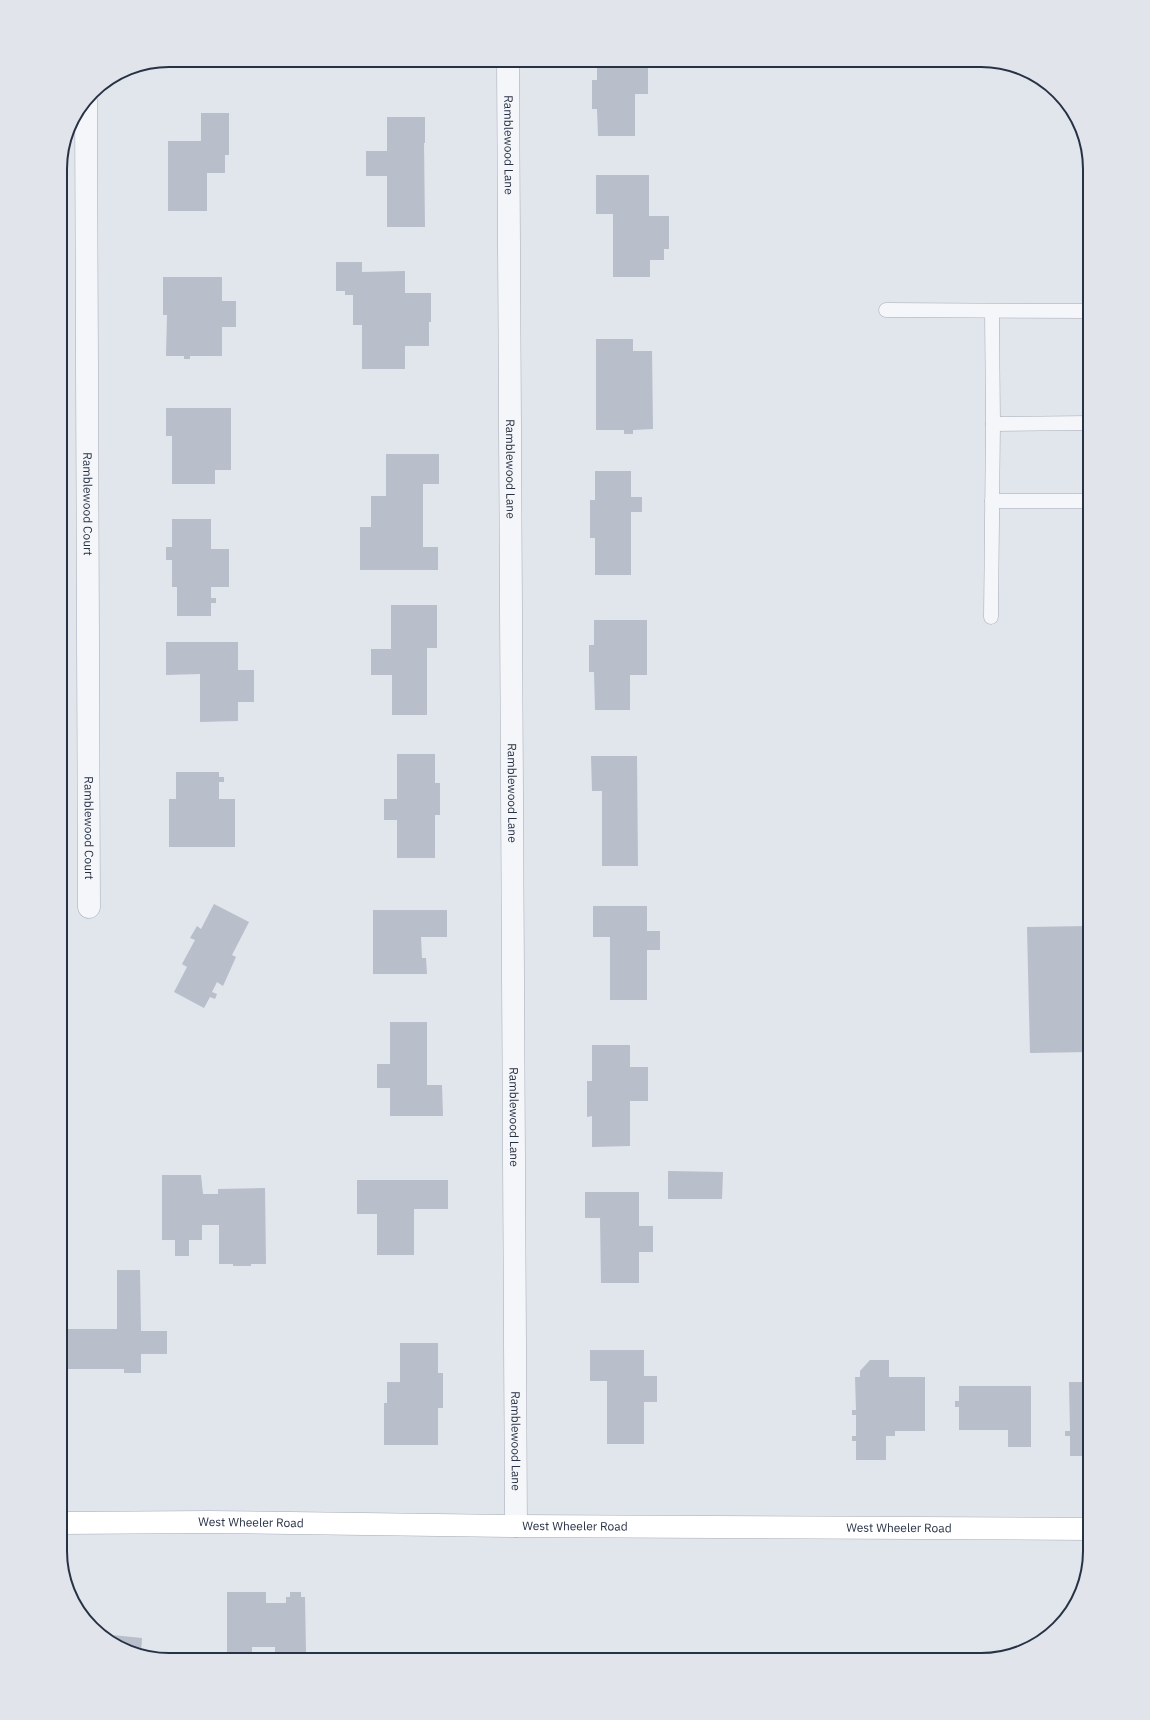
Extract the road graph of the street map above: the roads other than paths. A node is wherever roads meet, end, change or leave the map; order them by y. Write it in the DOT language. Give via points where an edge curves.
graph roads {
  1 [pos="508,67"];
  2 [pos="86,109"];
  3 [pos="886,310"];
  4 [pos="992,310"];
  5 [pos="1083,311"];
  6 [pos="1083,423"];
  7 [pos="993,424"];
  8 [pos="992,501"];
  9 [pos="1083,501"];
  10 [pos="991,617"];
  11 [pos="89,907"];
  12 [pos="67,1523"];
  13 [pos="516,1526"];
  14 [pos="1083,1529"];
  1 -- 13 [label="street, Ramblewood Lane"];
  2 -- 11 [label="street, Ramblewood Court"];
  3 -- 4 [label="lane"];
  4 -- 5 [label="lane"];
  4 -- 7 [label="lane"];
  6 -- 7 [label="lane"];
  7 -- 8 [label="lane"];
  8 -- 9 [label="lane"];
  8 -- 10 [label="lane"];
  12 -- 13 [label="street, West Wheeler Road"];
  13 -- 14 [label="street, West Wheeler Road"];
}
